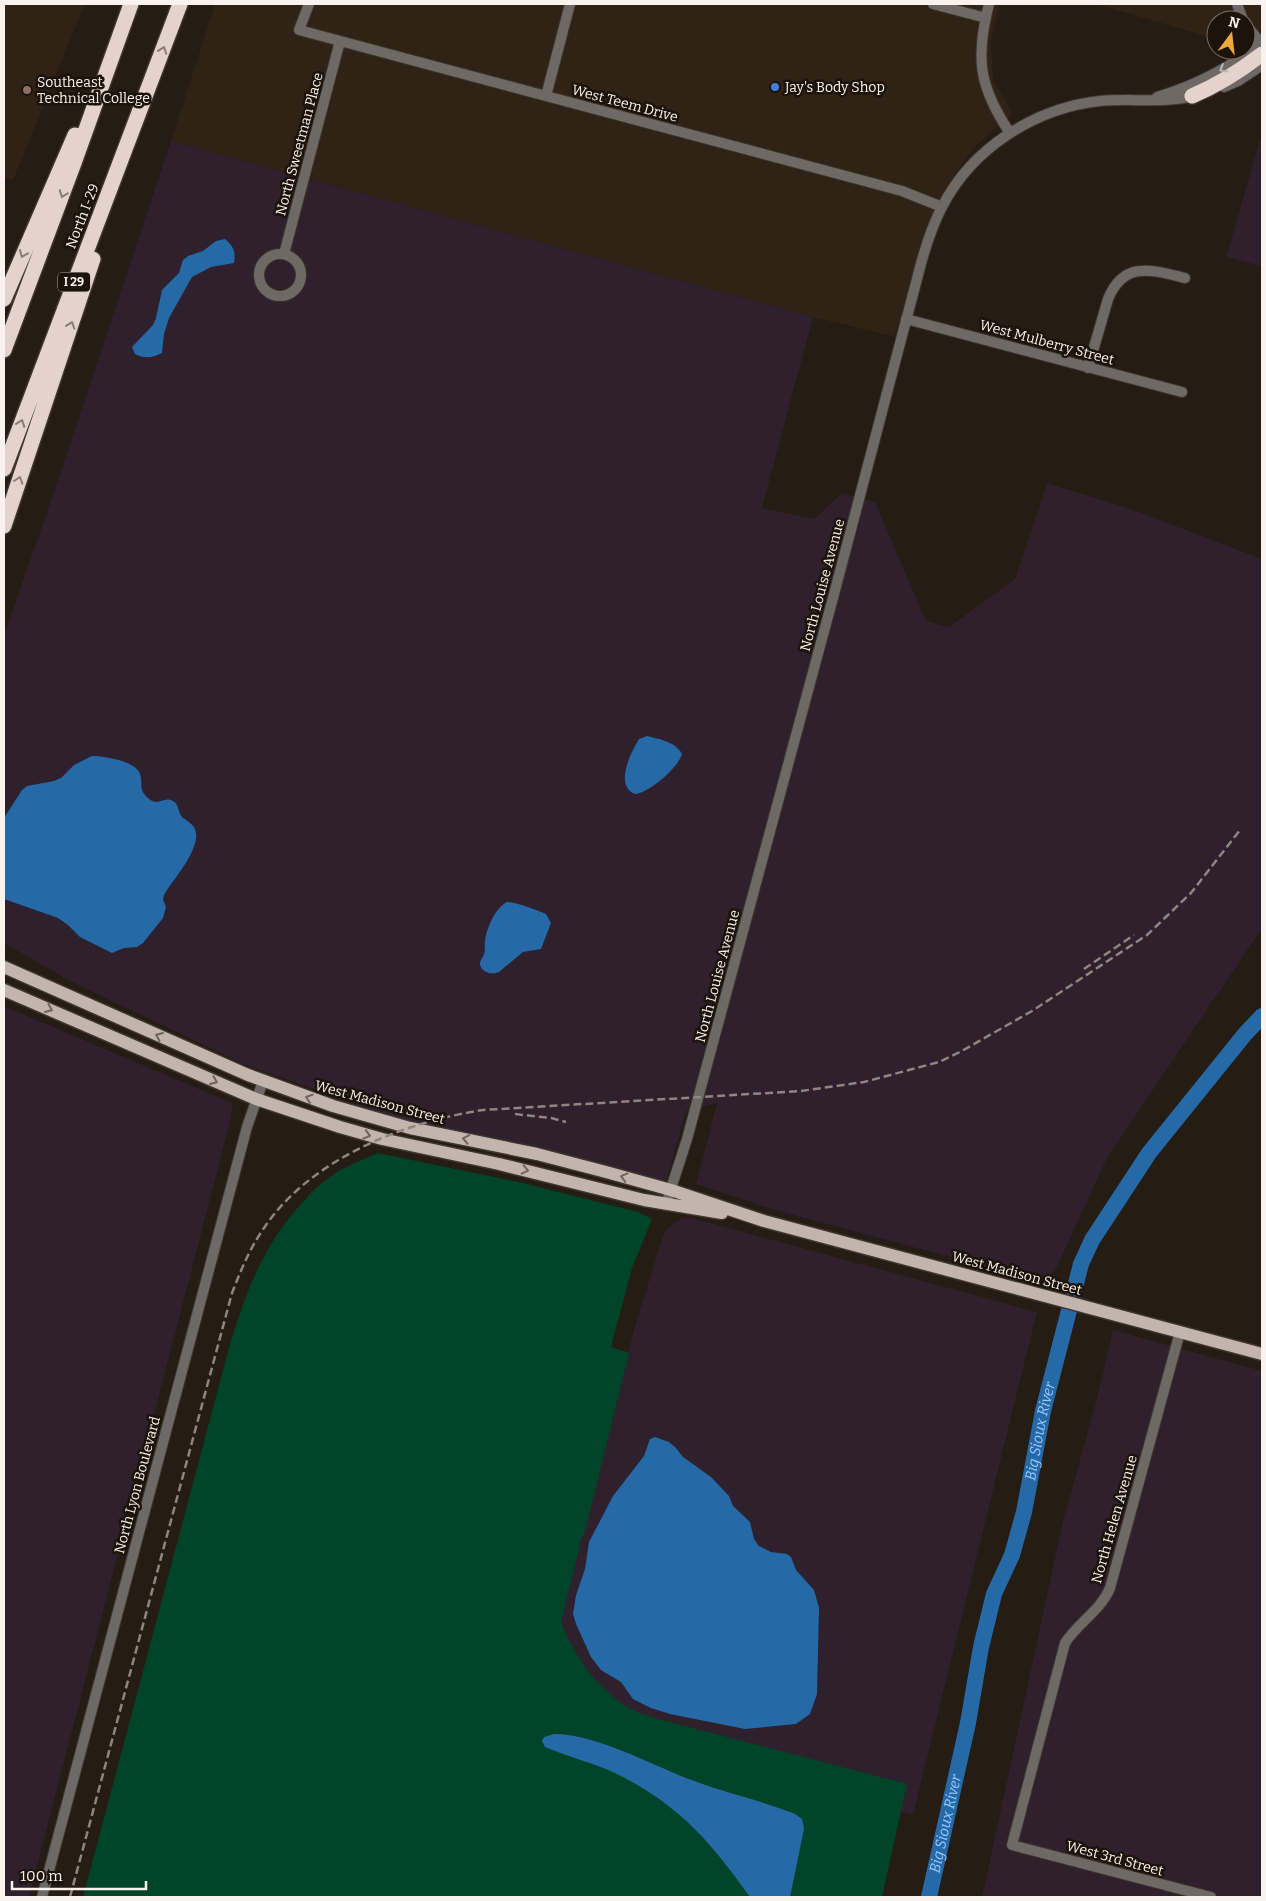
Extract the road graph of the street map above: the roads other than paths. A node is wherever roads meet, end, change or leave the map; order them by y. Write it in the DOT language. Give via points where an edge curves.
graph roads {
  1 [pos="180,4"];
  2 [pos="309,4"];
  3 [pos="570,4"];
  4 [pos="933,4"];
  5 [pos="989,4"];
  6 [pos="128,10"];
  7 [pos="986,18"];
  8 [pos="340,41"];
  9 [pos="1262,45"];
  10 [pos="1262,65"];
  11 [pos="146,96"];
  12 [pos="546,96"];
  13 [pos="1192,96"];
  14 [pos="1144,100"];
  15 [pos="1010,133"];
  16 [pos="942,207"];
  17 [pos="284,254"];
  18 [pos="1185,278"];
  19 [pos="4,299"];
  20 [pos="906,319"];
  21 [pos="4,350"];
  22 [pos="1088,368"];
  23 [pos="1182,392"];
  24 [pos="4,469"];
  25 [pos="4,526"];
  26 [pos="4,967"];
  27 [pos="4,990"];
  28 [pos="263,1081"];
  29 [pos="256,1099"];
  30 [pos="671,1190"];
  31 [pos="666,1204"];
  32 [pos="764,1221"];
  33 [pos="1180,1332"];
  34 [pos="1262,1354"];
  35 [pos="1012,1845"];
  36 [pos="42,1897"];
  37 [pos="1211,1897"];
  11 -- 1 [label="highway, North I-29 / I 29, one-way"];
  2 -- 8 [label="street, West Teem Drive" via="299,30"];
  3 -- 12 [label="street"];
  4 -- 7 [label="street"];
  5 -- 7 [label="street"];
  6 -- 19 [label="highway, one-way"];
  6 -- 21 [label="highway, North I-29, one-way"];
  7 -- 15 [label="street" via="981,49 985,85"];
  8 -- 12 [label="street, West Teem Drive"];
  8 -- 17 [label="street, North Sweetman Place"];
  9 -- 13 [label="highway" via="1232,76"];
  9 -- 14 [label="street, North Louise Avenue, one-way" via="1210,77"];
  10 -- 13 [label="street, North Louise Avenue" via="1238,81"];
  24 -- 11 [label="highway, North I-29 / I 29, one-way"];
  25 -- 11 [label="highway, one-way"];
  12 -- 16 [label="street, West Teem Drive" via="902,191"];
  13 -- 14 [label="street, North Louise Avenue"];
  14 -- 15 [label="street, North Louise Avenue" via="1070,106 1041,116"];
  15 -- 16 [label="street, North Louise Avenue" via="972,164"];
  16 -- 20 [label="street, North Louise Avenue" via="924,251"];
  17 -- 17 [label="street" via="265,260 259,272 261,285 266,291 279,296 294,289 301,274 296,262"];
  18 -- 22 [label="street" via="1145,270 1119,280 1108,299"];
  20 -- 22 [label="street, West Mulberry Street"];
  20 -- 30 [label="street, North Louise Avenue"];
  22 -- 23 [label="street, West Mulberry Street"];
  28 -- 26 [label="main road, West Madison Street, one-way"];
  27 -- 29 [label="main road, West Madison Street, one-way"];
  28 -- 29 [label="street, North Lyon Boulevard"];
  30 -- 28 [label="main road, West Madison Street, one-way" via="537,1154 385,1121"];
  29 -- 31 [label="main road, West Madison Street, one-way" via="382,1139"];
  29 -- 36 [label="street, North Lyon Boulevard"];
  30 -- 31 [label="street, North Louise Avenue"];
  30 -- 32 [label="main road, West Madison Street"];
  31 -- 32 [label="main road, West Madison Street"];
  32 -- 33 [label="main road, West Madison Street"];
  33 -- 34 [label="main road, West Madison Street"];
  33 -- 35 [label="street, North Helen Avenue" via="1110,1588 1099,1607 1065,1643"];
  35 -- 37 [label="street, West 3rd Street"];
}
